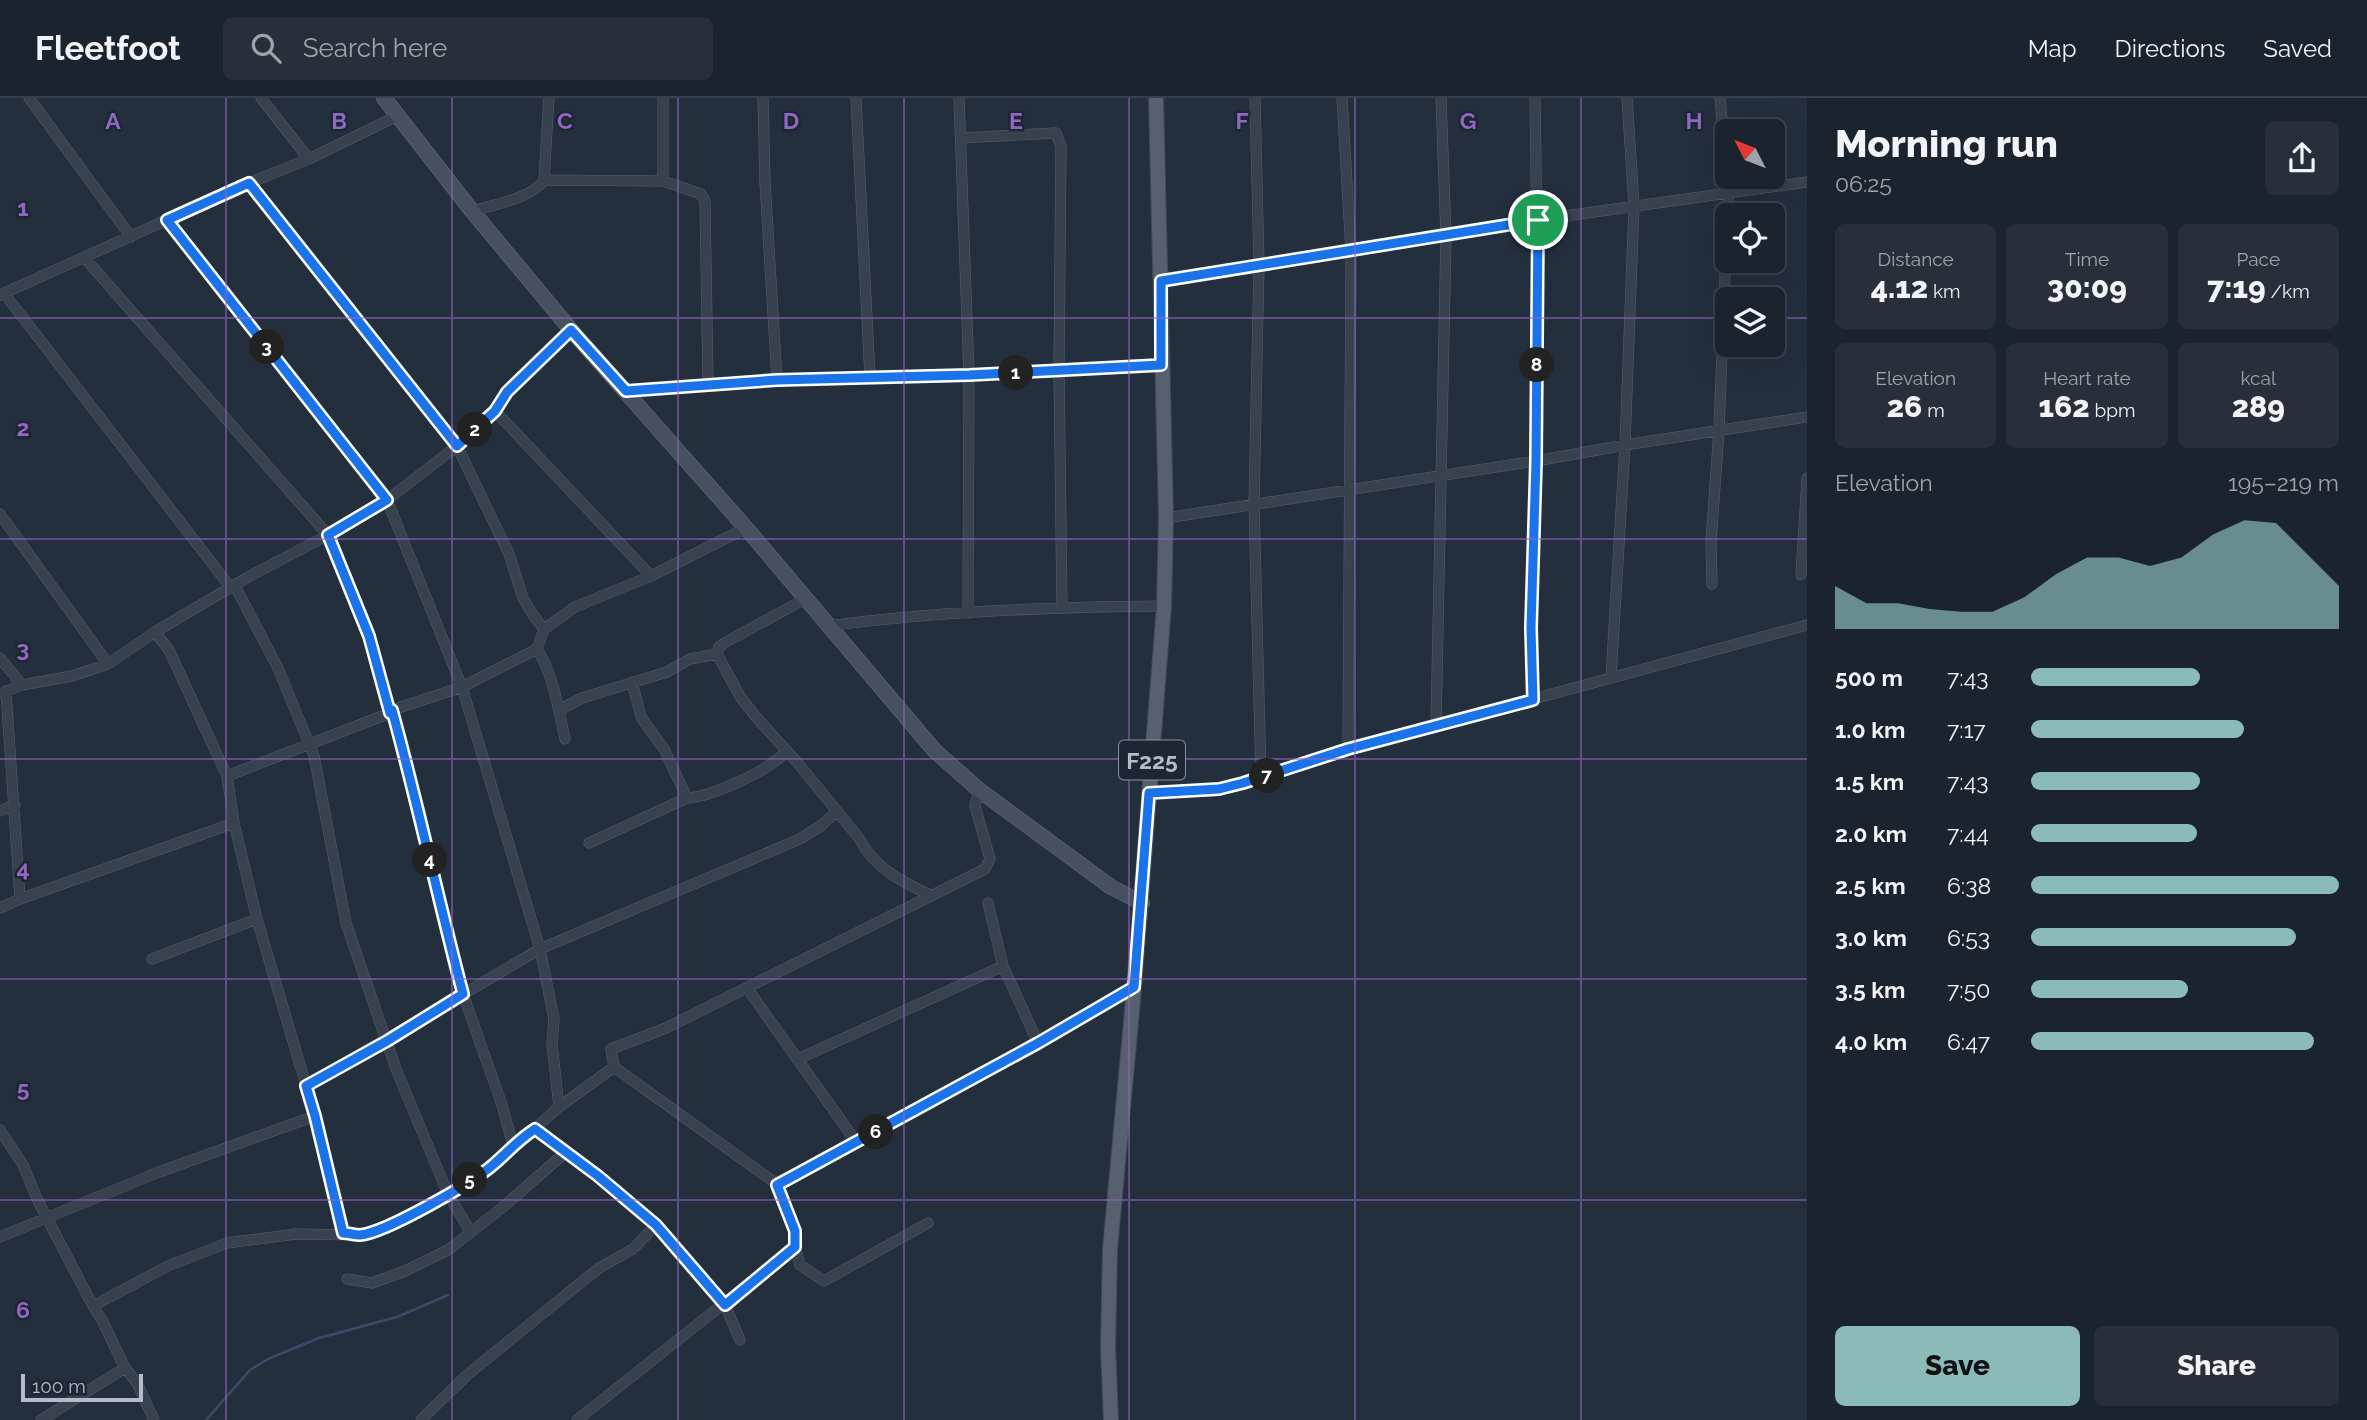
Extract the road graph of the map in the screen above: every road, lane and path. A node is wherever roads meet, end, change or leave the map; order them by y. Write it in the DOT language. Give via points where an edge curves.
graph roads {
  1 [pos="29,98"];
  2 [pos="261,98"];
  3 [pos="384,98"];
  4 [pos="549,98"];
  5 [pos="663,98"];
  6 [pos="763,98"];
  7 [pos="856,98"];
  8 [pos="959,98"];
  9 [pos="1156,98"];
  10 [pos="1255,98"];
  11 [pos="1342,98"];
  12 [pos="1441,98"];
  13 [pos="1535,98"];
  14 [pos="1627,98"];
  15 [pos="1720,98"];
  16 [pos="397,116"];
  17 [pos="961,138"];
  18 [pos="309,159"];
  19 [pos="544,180"];
  20 [pos="663,181"];
  21 [pos="1807,182"];
  22 [pos="249,183"];
  23 [pos="1728,193"];
  24 [pos="1728,203"];
  25 [pos="1634,206"];
  26 [pos="472,211"];
  27 [pos="167,220"];
  28 [pos="1538,220"];
  29 [pos="1446,236"];
  30 [pos="131,237"];
  31 [pos="1351,251"];
  32 [pos="84,257"];
  33 [pos="1259,264"];
  34 [pos="1725,273"];
  35 [pos="1161,281"];
  36 [pos="2,294"];
  37 [pos="571,330"];
  38 [pos="1161,365"];
  39 [pos="1059,370"];
  40 [pos="969,375"];
  41 [pos="870,378"];
  42 [pos="777,380"];
  43 [pos="708,384"];
  44 [pos="626,391"];
  45 [pos="495,411"];
  46 [pos="1807,417"];
  47 [pos="1718,430"];
  48 [pos="1625,445"];
  49 [pos="457,446"];
  50 [pos="1536,461"];
  51 [pos="1442,476"];
  52 [pos="1807,478"];
  53 [pos="1348,490"];
  54 [pos="387,500"];
  55 [pos="1254,503"];
  56 [pos="0,514"];
  57 [pos="1166,517"];
  58 [pos="746,528"];
  59 [pos="328,535"];
  60 [pos="1801,575"];
  61 [pos="651,576"];
  62 [pos="1712,584"];
  63 [pos="233,587"];
  64 [pos="805,598"];
  65 [pos="1164,606"];
  66 [pos="1062,607"];
  67 [pos="968,613"];
  68 [pos="1807,625"];
  69 [pos="828,626"];
  70 [pos="544,629"];
  71 [pos="155,632"];
  72 [pos="537,649"];
  73 [pos="717,654"];
  74 [pos="0,658"];
  75 [pos="108,664"];
  76 [pos="1611,677"];
  77 [pos="632,682"];
  78 [pos="22,685"];
  79 [pos="461,687"];
  80 [pos="3,693"];
  81 [pos="1533,700"];
  82 [pos="559,710"];
  83 [pos="391,711"];
  84 [pos="1436,726"];
  85 [pos="565,739"];
  86 [pos="308,745"];
  87 [pos="1348,749"];
  88 [pos="786,751"];
  89 [pos="227,776"];
  90 [pos="1261,778"];
  91 [pos="979,790"];
  92 [pos="1149,793"];
  93 [pos="687,798"];
  94 [pos="15,805"];
  95 [pos="0,811"];
  96 [pos="836,812"];
  97 [pos="234,823"];
  98 [pos="589,843"];
  99 [pos="930,895"];
  100 [pos="20,899"];
  101 [pos="1142,902"];
  102 [pos="988,903"];
  103 [pos="0,908"];
  104 [pos="257,919"];
  105 [pos="540,949"];
  106 [pos="152,959"];
  107 [pos="1003,966"];
  108 [pos="1134,987"];
  109 [pos="747,988"];
  110 [pos="463,994"];
  111 [pos="387,1041"];
  112 [pos="1038,1043"];
  113 [pos="798,1059"];
  114 [pos="614,1067"];
  115 [pos="306,1086"];
  116 [pos="559,1107"];
  117 [pos="315,1116"];
  118 [pos="535,1129"];
  119 [pos="0,1130"];
  120 [pos="857,1143"];
  121 [pos="513,1145"];
  122 [pos="566,1152"];
  123 [pos="777,1185"];
  124 [pos="448,1194"];
  125 [pos="47,1216"];
  126 [pos="928,1223"];
  127 [pos="656,1225"];
  128 [pos="470,1231"];
  129 [pos="343,1233"];
  130 [pos="0,1237"];
  131 [pos="795,1247"];
  132 [pos="347,1279"];
  133 [pos="725,1305"];
  134 [pos="93,1306"];
  135 [pos="740,1340"];
  136 [pos="125,1368"];
  137 [pos="41,1420"];
  138 [pos="154,1420"];
  139 [pos="421,1420"];
  140 [pos="577,1420"];
  141 [pos="1111,1420"];
  1 -- 30 [label="street"];
  2 -- 18 [label="street"];
  3 -- 16 [label="street"];
  4 -- 19 [label="street"];
  5 -- 20 [label="street"];
  6 -- 42 [label="street"];
  7 -- 41 [label="street"];
  8 -- 17 [label="street"];
  9 -- 35 [label="main road, F225"];
  10 -- 33 [label="street"];
  11 -- 31 [label="street"];
  12 -- 29 [label="street"];
  13 -- 28 [label="street"];
  14 -- 25 [label="street"];
  15 -- 23 [label="street"];
  16 -- 18 [label="street"];
  16 -- 26 [label="street"];
  17 -- 39 [label="street" via="1056,133 1061,146"];
  17 -- 40 [label="street"];
  18 -- 22 [label="street"];
  19 -- 20 [label="street"];
  19 -- 26 [label="street" via="528,194"];
  20 -- 43 [label="street" via="701,194 705,201"];
  21 -- 23 [label="street"];
  22 -- 27 [label="street"];
  22 -- 49 [label="street"];
  23 -- 24 [label="street"];
  23 -- 25 [label="street"];
  25 -- 28 [label="street"];
  25 -- 48 [label="street"];
  26 -- 37 [label="street"];
  27 -- 30 [label="street"];
  27 -- 54 [label="street"];
  28 -- 29 [label="street"];
  28 -- 50 [label="street"];
  29 -- 31 [label="street"];
  29 -- 51 [label="street"];
  30 -- 32 [label="street"];
  31 -- 33 [label="street"];
  31 -- 53 [label="street"];
  32 -- 36 [label="street"];
  32 -- 59 [label="street"];
  33 -- 35 [label="street"];
  33 -- 55 [label="street"];
  34 -- 47 [label="street"];
  35 -- 38 [label="main road, F225"];
  36 -- 63 [label="street"];
  37 -- 44 [label="street"];
  37 -- 45 [label="street" via="507,392"];
  38 -- 39 [label="street"];
  38 -- 57 [label="main road, F225"];
  39 -- 40 [label="street"];
  39 -- 66 [label="street"];
  40 -- 41 [label="street"];
  40 -- 67 [label="street"];
  41 -- 42 [label="street"];
  42 -- 43 [label="street"];
  43 -- 44 [label="street"];
  44 -- 58 [label="street"];
  45 -- 49 [label="street"];
  45 -- 61 [label="street"];
  46 -- 47 [label="street"];
  47 -- 48 [label="street"];
  47 -- 62 [label="street"];
  48 -- 50 [label="street"];
  48 -- 76 [label="street"];
  49 -- 54 [label="street"];
  49 -- 70 [label="street" via="509,554 523,598"];
  50 -- 51 [label="street"];
  50 -- 81 [label="street"];
  51 -- 53 [label="street"];
  51 -- 84 [label="street"];
  52 -- 60 [label="street"];
  53 -- 55 [label="street"];
  53 -- 87 [label="street"];
  54 -- 59 [label="street"];
  54 -- 79 [label="street"];
  55 -- 57 [label="street"];
  55 -- 90 [label="street"];
  56 -- 75 [label="street"];
  57 -- 65 [label="main road, F225"];
  58 -- 61 [label="street"];
  58 -- 64 [label="street"];
  59 -- 63 [label="street"];
  59 -- 83 [label="street" via="369,636"];
  61 -- 70 [label="street" via="575,607"];
  63 -- 71 [label="street"];
  63 -- 86 [label="street" via="278,668"];
  64 -- 69 [label="street"];
  64 -- 73 [label="street" via="719,647"];
  65 -- 66 [label="street"];
  65 -- 92 [label="main road, F225"];
  66 -- 67 [label="street"];
  67 -- 69 [label="street"];
  68 -- 76 [label="street"];
  69 -- 91 [label="street" via="935,751"];
  70 -- 72 [label="street"];
  71 -- 75 [label="street"];
  71 -- 89 [label="street" via="169,650"];
  72 -- 79 [label="street"];
  72 -- 82 [label="street"];
  73 -- 77 [label="street" via="690,659 667,672"];
  73 -- 88 [label="street" via="741,698"];
  74 -- 78 [label="street"];
  75 -- 78 [label="street"];
  76 -- 81 [label="street"];
  77 -- 82 [label="street"];
  77 -- 93 [label="street" via="641,717"];
  78 -- 80 [label="street"];
  79 -- 83 [label="street"];
  79 -- 105 [label="street"];
  80 -- 94 [label="street"];
  81 -- 84 [label="street"];
  82 -- 85 [label="street"];
  83 -- 86 [label="street"];
  83 -- 110 [label="street"];
  84 -- 87 [label="street"];
  86 -- 89 [label="street"];
  86 -- 111 [label="street" via="314,755 346,923"];
  87 -- 90 [label="street"];
  88 -- 93 [label="street" via="770,766 745,778"];
  88 -- 96 [label="street"];
  89 -- 97 [label="street"];
  90 -- 92 [label="street" via="1219,789"];
  91 -- 99 [label="street" via="975,806 990,859 985,869"];
  91 -- 101 [label="street" via="1111,887"];
  92 -- 101 [label="main road, F225"];
  93 -- 98 [label="street"];
  94 -- 95 [label="street"];
  94 -- 100 [label="street"];
  96 -- 99 [label="street" via="866,852 891,875"];
  96 -- 105 [label="street" via="800,839"];
  97 -- 100 [label="street"];
  97 -- 104 [label="street"];
  99 -- 109 [label="street"];
  100 -- 103 [label="street"];
  101 -- 108 [label="main road, F225"];
  102 -- 107 [label="street"];
  104 -- 106 [label="street"];
  104 -- 115 [label="street"];
  105 -- 110 [label="street"];
  105 -- 116 [label="street" via="554,1019"];
  107 -- 112 [label="street"];
  107 -- 113 [label="street"];
  108 -- 112 [label="street"];
  108 -- 141 [label="main road, F225" via="1110,1250"];
  109 -- 113 [label="street"];
  109 -- 114 [label="street" via="611,1049"];
  110 -- 111 [label="street"];
  110 -- 121 [label="street"];
  111 -- 115 [label="street"];
  111 -- 124 [label="street"];
  112 -- 120 [label="street"];
  113 -- 120 [label="street"];
  114 -- 116 [label="street"];
  114 -- 123 [label="street"];
  115 -- 117 [label="street"];
  116 -- 118 [label="street"];
  117 -- 125 [label="street"];
  117 -- 129 [label="street"];
  118 -- 121 [label="street"];
  118 -- 122 [label="street"];
  119 -- 125 [label="street"];
  120 -- 123 [label="street"];
  121 -- 124 [label="street" via="493,1166"];
  122 -- 127 [label="street"];
  122 -- 128 [label="street"];
  123 -- 131 [label="street" via="795,1231"];
  124 -- 128 [label="street"];
  124 -- 129 [label="street" via="391,1225 360,1235"];
  125 -- 130 [label="street"];
  125 -- 134 [label="street"];
  126 -- 131 [label="street" via="824,1281 800,1265"];
  127 -- 133 [label="street"];
  127 -- 139 [label="street" via="633,1249 599,1268 467,1375"];
  128 -- 132 [label="street" via="448,1250 405,1271 372,1283"];
  129 -- 134 [label="street" via="227,1243 168,1266"];
  131 -- 133 [label="street"];
  133 -- 135 [label="street"];
  133 -- 140 [label="street"];
  134 -- 136 [label="street"];
  136 -- 137 [label="street"];
  136 -- 138 [label="street"];
}
